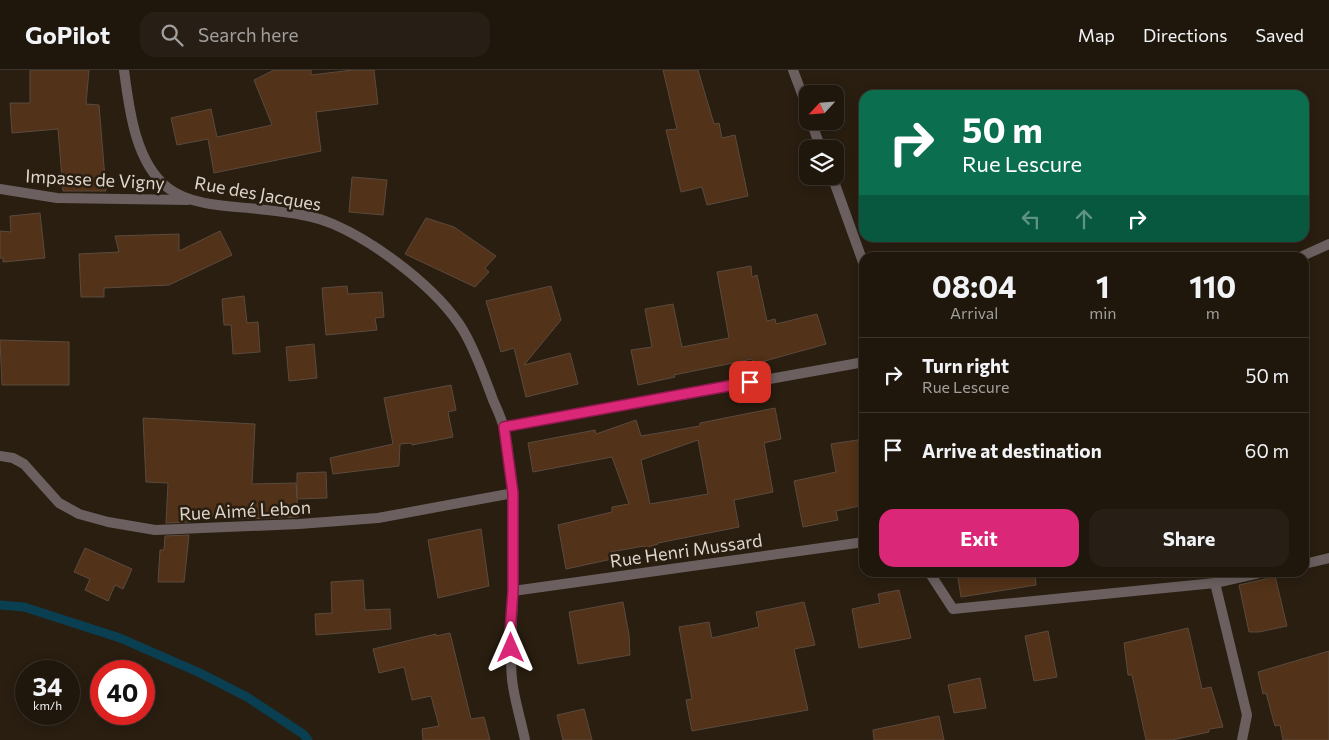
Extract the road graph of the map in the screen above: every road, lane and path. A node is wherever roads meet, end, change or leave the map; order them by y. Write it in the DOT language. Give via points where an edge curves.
graph roads {
  1 [pos="124,70"];
  2 [pos="793,70"];
  3 [pos="799,86"];
  4 [pos="835,185"];
  5 [pos="0,189"];
  6 [pos="188,200"];
  7 [pos="1329,244"];
  8 [pos="859,252"];
  9 [pos="1309,253"];
  10 [pos="859,363"];
  11 [pos="504,427"];
  12 [pos="0,456"];
  13 [pos="513,493"];
  14 [pos="859,543"];
  15 [pos="1329,558"];
  16 [pos="1309,563"];
  17 [pos="932,577"];
  18 [pos="1242,577"];
  19 [pos="1215,583"];
  20 [pos="513,591"];
  21 [pos="525,740"];
  22 [pos="1242,740"];
  1 -- 6 [label="street, Rue des Jacques" via="131,119 142,151 154,175 168,189"];
  2 -- 3 [label="street"];
  4 -- 8 [label="street"];
  5 -- 6 [label="street, Impasse de Vigny" via="57,198"];
  6 -- 11 [label="street, Rue des Jacques" via="300,215 332,223 371,244 415,276 462,329 480,364"];
  7 -- 9 [label="street"];
  10 -- 11 [label="street"];
  11 -- 13 [label="street, Rue des Jacques"];
  12 -- 13 [label="street, Rue Aimé Lebon" via="24,464 58,503 79,514 155,530 378,518"];
  13 -- 20 [label="street, Rue des Jacques"];
  14 -- 20 [label="street, Rue Henri Mussard"];
  15 -- 16 [label="street"];
  17 -- 19 [label="street" via="953,609"];
  18 -- 19 [label="street"];
  19 -- 22 [label="street" via="1247,715"];
  20 -- 21 [label="street, Rue des Jacques" via="510,632 512,680"];
}
